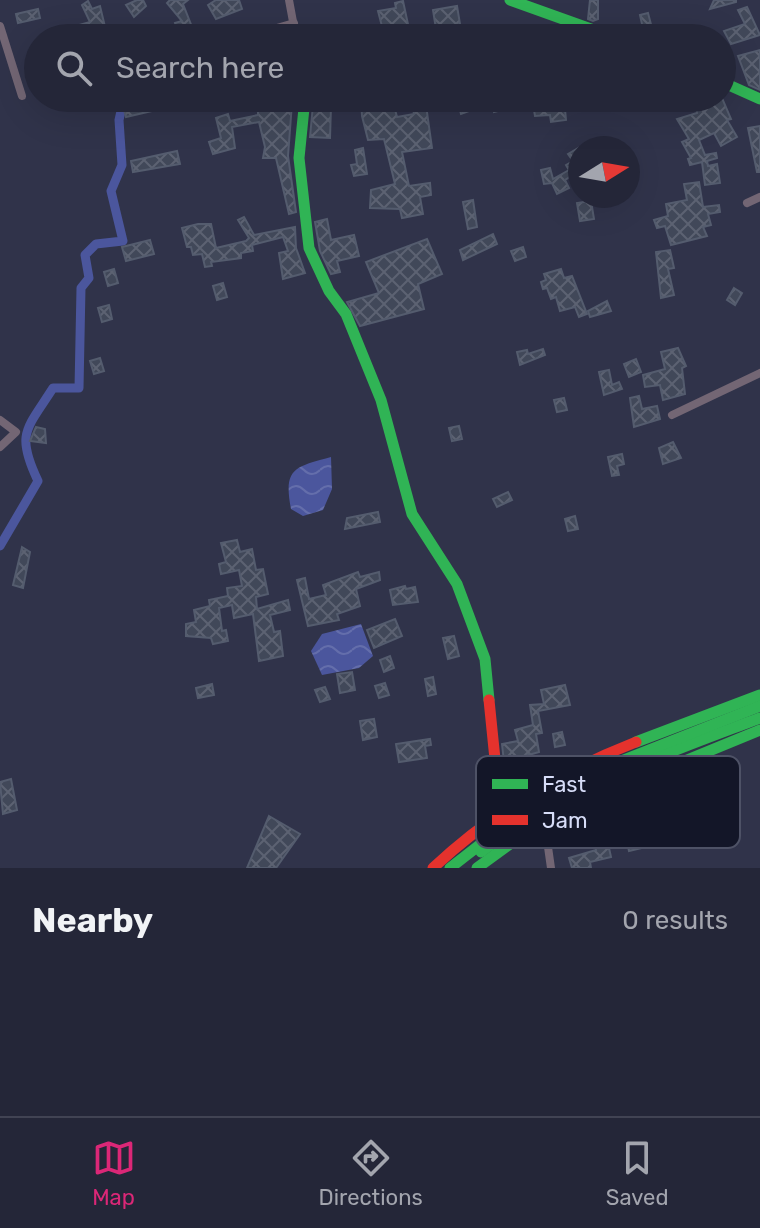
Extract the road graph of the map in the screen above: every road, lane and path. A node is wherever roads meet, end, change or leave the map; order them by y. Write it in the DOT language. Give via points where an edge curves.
graph roads {
  1 [pos="289,0"];
  2 [pos="510,0"];
  3 [pos="524,2"];
  4 [pos="294,23"];
  5 [pos="291,24"];
  6 [pos="580,24"];
  7 [pos="0,26"];
  8 [pos="736,88"];
  9 [pos="22,96"];
  10 [pos="760,99"];
  11 [pos="304,112"];
  12 [pos="760,197"];
  13 [pos="747,203"];
  14 [pos="760,373"];
  15 [pos="672,415"];
  16 [pos="0,420"];
  17 [pos="0,447"];
  18 [pos="760,695"];
  19 [pos="760,706"];
  20 [pos="760,718"];
  21 [pos="760,730"];
  22 [pos="495,756"];
  23 [pos="605,756"];
  24 [pos="635,756"];
  25 [pos="663,756"];
  26 [pos="697,756"];
  27 [pos="476,828"];
  28 [pos="476,846"];
  29 [pos="489,848"];
  30 [pos="502,848"];
  31 [pos="548,848"];
  32 [pos="433,868"];
  33 [pos="450,868"];
  34 [pos="464,868"];
  35 [pos="477,868"];
  36 [pos="551,868"];
  1 -- 4 [label="street"];
  2 -- 3 [label="main road"];
  3 -- 6 [label="main road"];
  4 -- 5 [label="street"];
  7 -- 9 [label="street"];
  8 -- 10 [label="main road"];
  11 -- 22 [label="main road" via="299,158 309,248 346,314 381,400 412,514 457,584 485,659"];
  12 -- 13 [label="street"];
  14 -- 15 [label="street"];
  16 -- 17 [label="street" via="16,432"];
  18 -- 23 [label="main road"];
  19 -- 24 [label="main road"];
  20 -- 25 [label="main road"];
  21 -- 26 [label="main road"];
  27 -- 32 [label="main road"];
  28 -- 33 [label="main road"];
  29 -- 34 [label="main road"];
  30 -- 35 [label="main road"];
  31 -- 36 [label="street"];
}
